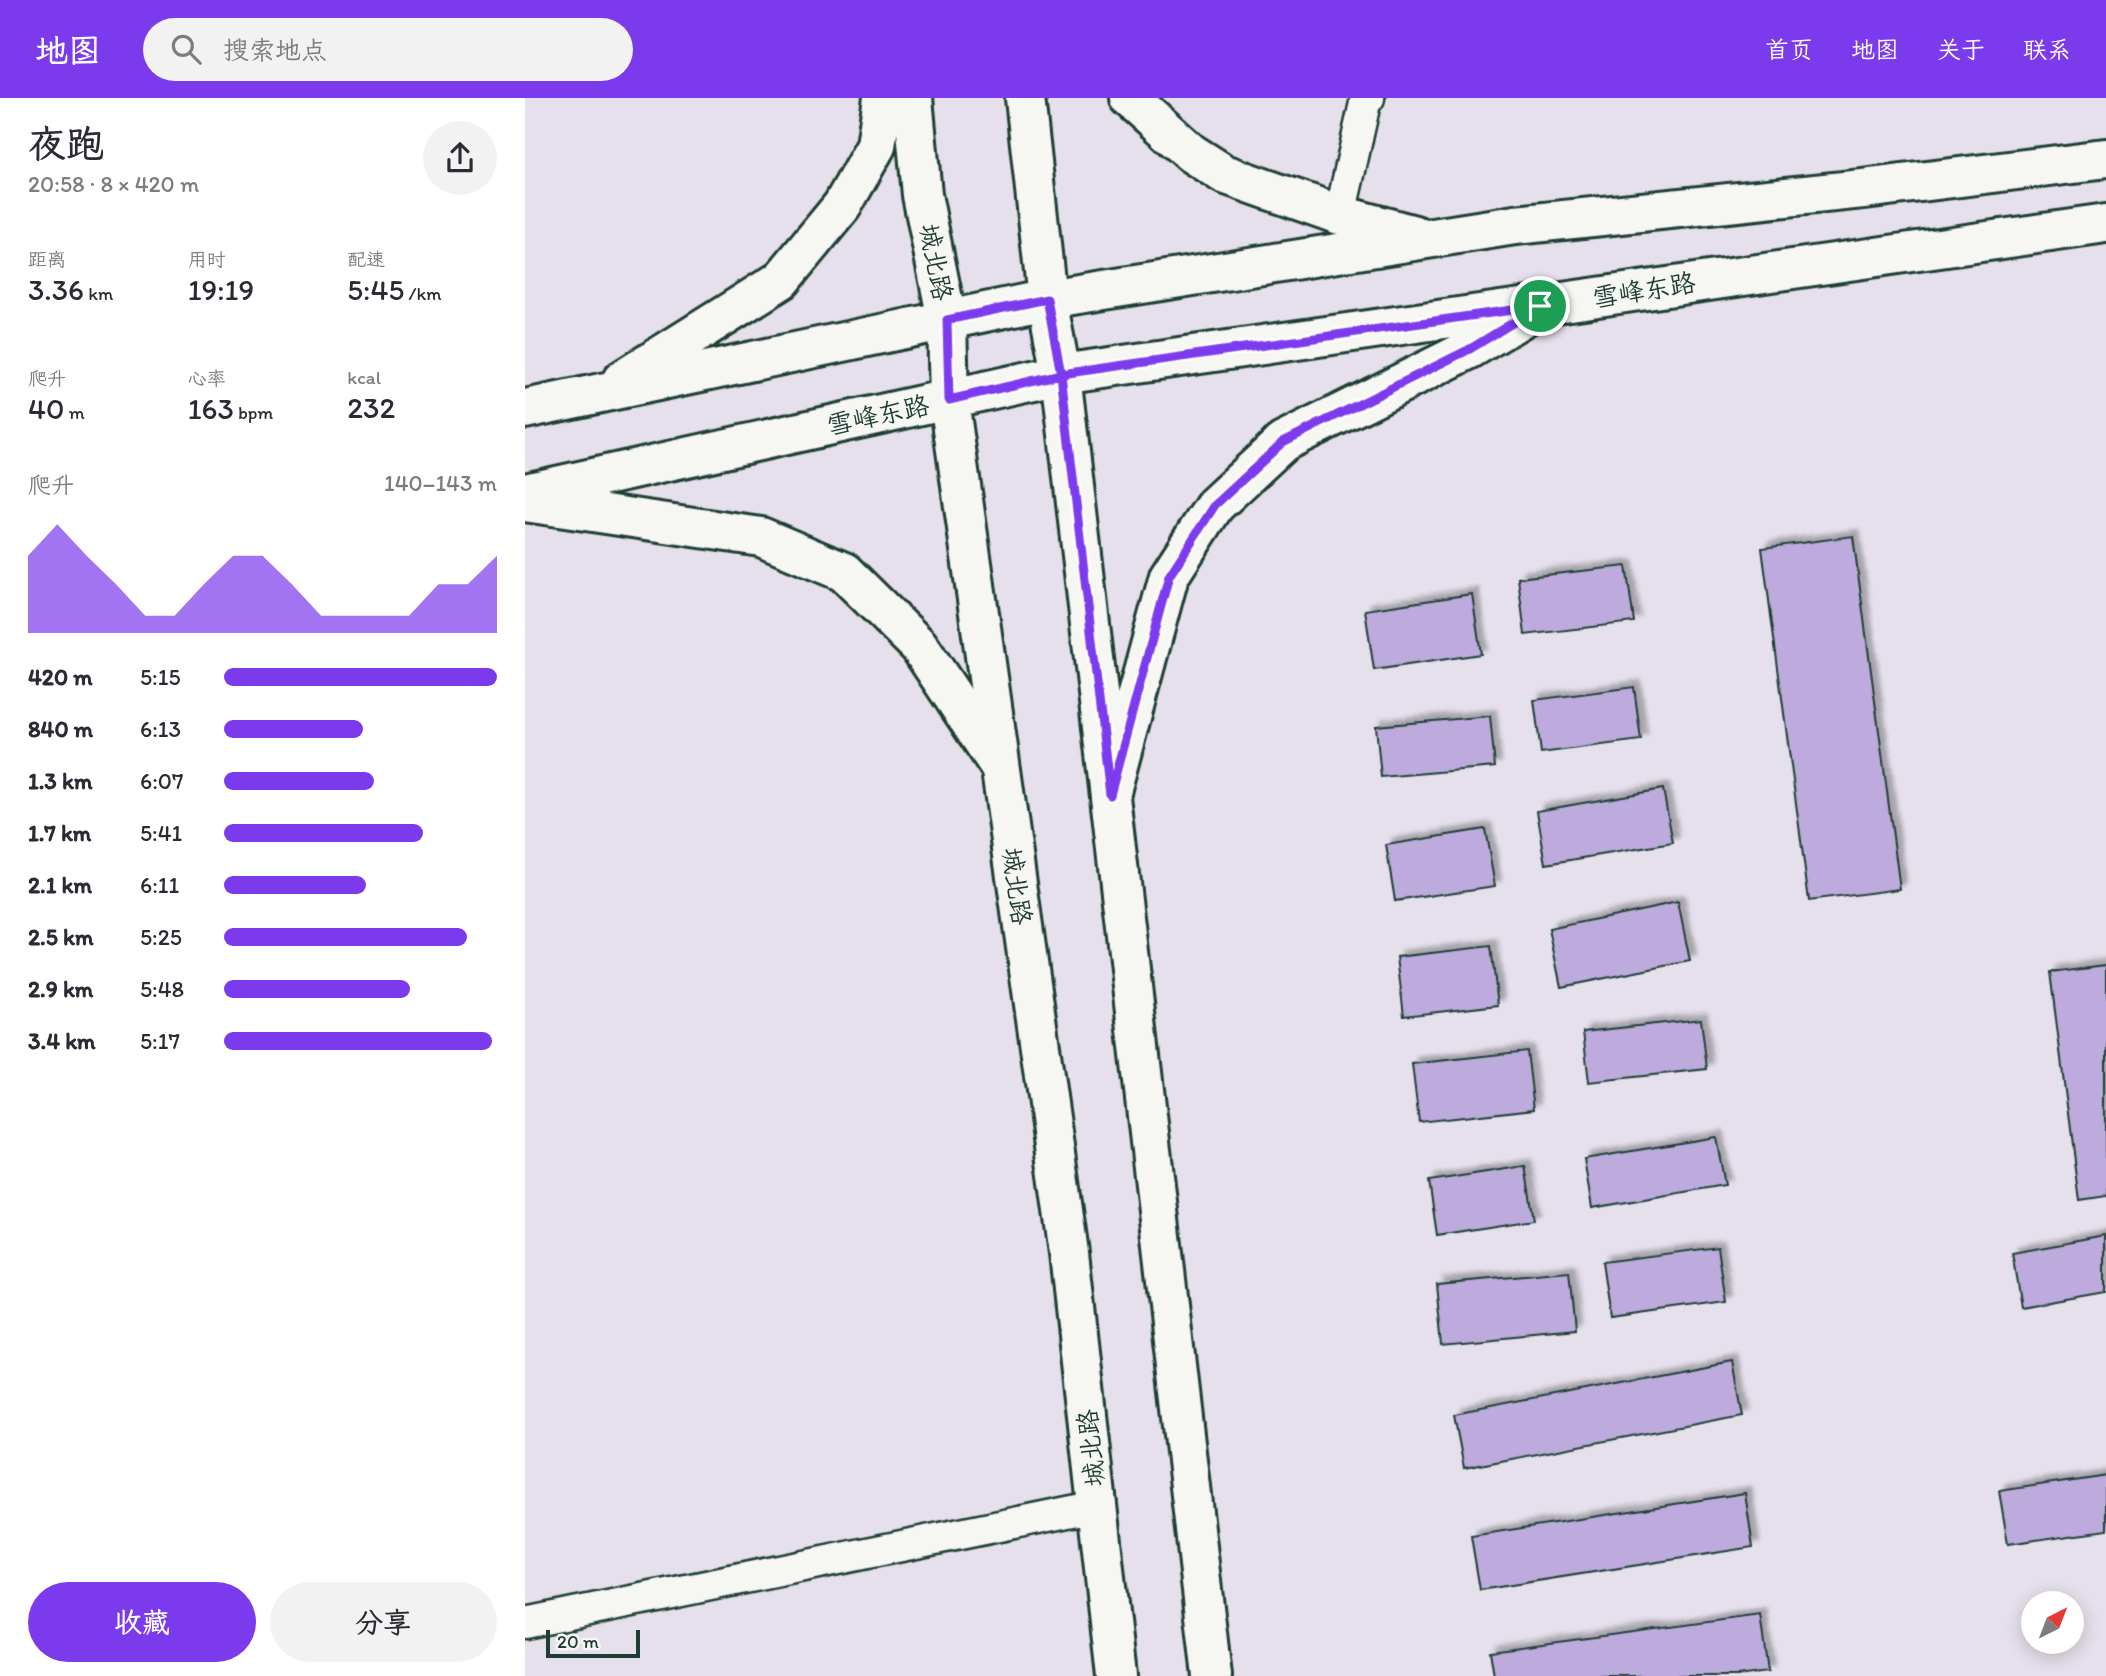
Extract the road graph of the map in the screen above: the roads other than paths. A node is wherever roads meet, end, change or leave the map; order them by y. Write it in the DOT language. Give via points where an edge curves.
graph roads {
  1 [pos="883,98"];
  2 [pos="913,98"];
  3 [pos="1025,98"];
  4 [pos="1131,98"];
  5 [pos="1369,98"];
  6 [pos="2106,159"];
  7 [pos="1340,215"];
  8 [pos="2106,224"];
  9 [pos="1427,239"];
  10 [pos="1047,299"];
  11 [pos="1540,306"];
  12 [pos="947,320"];
  13 [pos="1061,374"];
  14 [pos="602,392"];
  15 [pos="949,400"];
  16 [pos="525,409"];
  17 [pos="525,493"];
  18 [pos="525,502"];
  19 [pos="1000,766"];
  20 [pos="1110,795"];
  21 [pos="1097,1506"];
  22 [pos="525,1623"];
  23 [pos="1116,1676"];
  24 [pos="1212,1676"];
  1 -- 14 [label="main road" via="876,146 842,206 781,280"];
  2 -- 12 [label="main road, 城北路" via="922,195"];
  3 -- 10 [label="main road"];
  4 -- 7 [label="main road" via="1191,153 1224,174"];
  5 -- 7 [label="street"];
  6 -- 9 [label="main road" via="1515,225"];
  7 -- 9 [label="main road"];
  8 -- 11 [label="main road, 雪峰东路"];
  9 -- 10 [label="main road"];
  10 -- 12 [label="main road"];
  10 -- 13 [label="main road"];
  11 -- 13 [label="main road, 雪峰东路"];
  11 -- 20 [label="main road" via="1470,349 1283,442 1215,505 1169,576"];
  12 -- 14 [label="main road"];
  12 -- 15 [label="main road, 城北路"];
  13 -- 15 [label="main road, 雪峰东路"];
  13 -- 20 [label="main road"];
  14 -- 16 [label="main road"];
  15 -- 17 [label="main road, 雪峰东路"];
  15 -- 19 [label="main road, 城北路"];
  18 -- 19 [label="main road" via="761,537 844,572 919,646"];
  19 -- 21 [label="main road, 城北路" via="1069,1253"];
  20 -- 24 [label="main road"];
  21 -- 22 [label="street"];
  21 -- 23 [label="main road, 城北路"];
}
